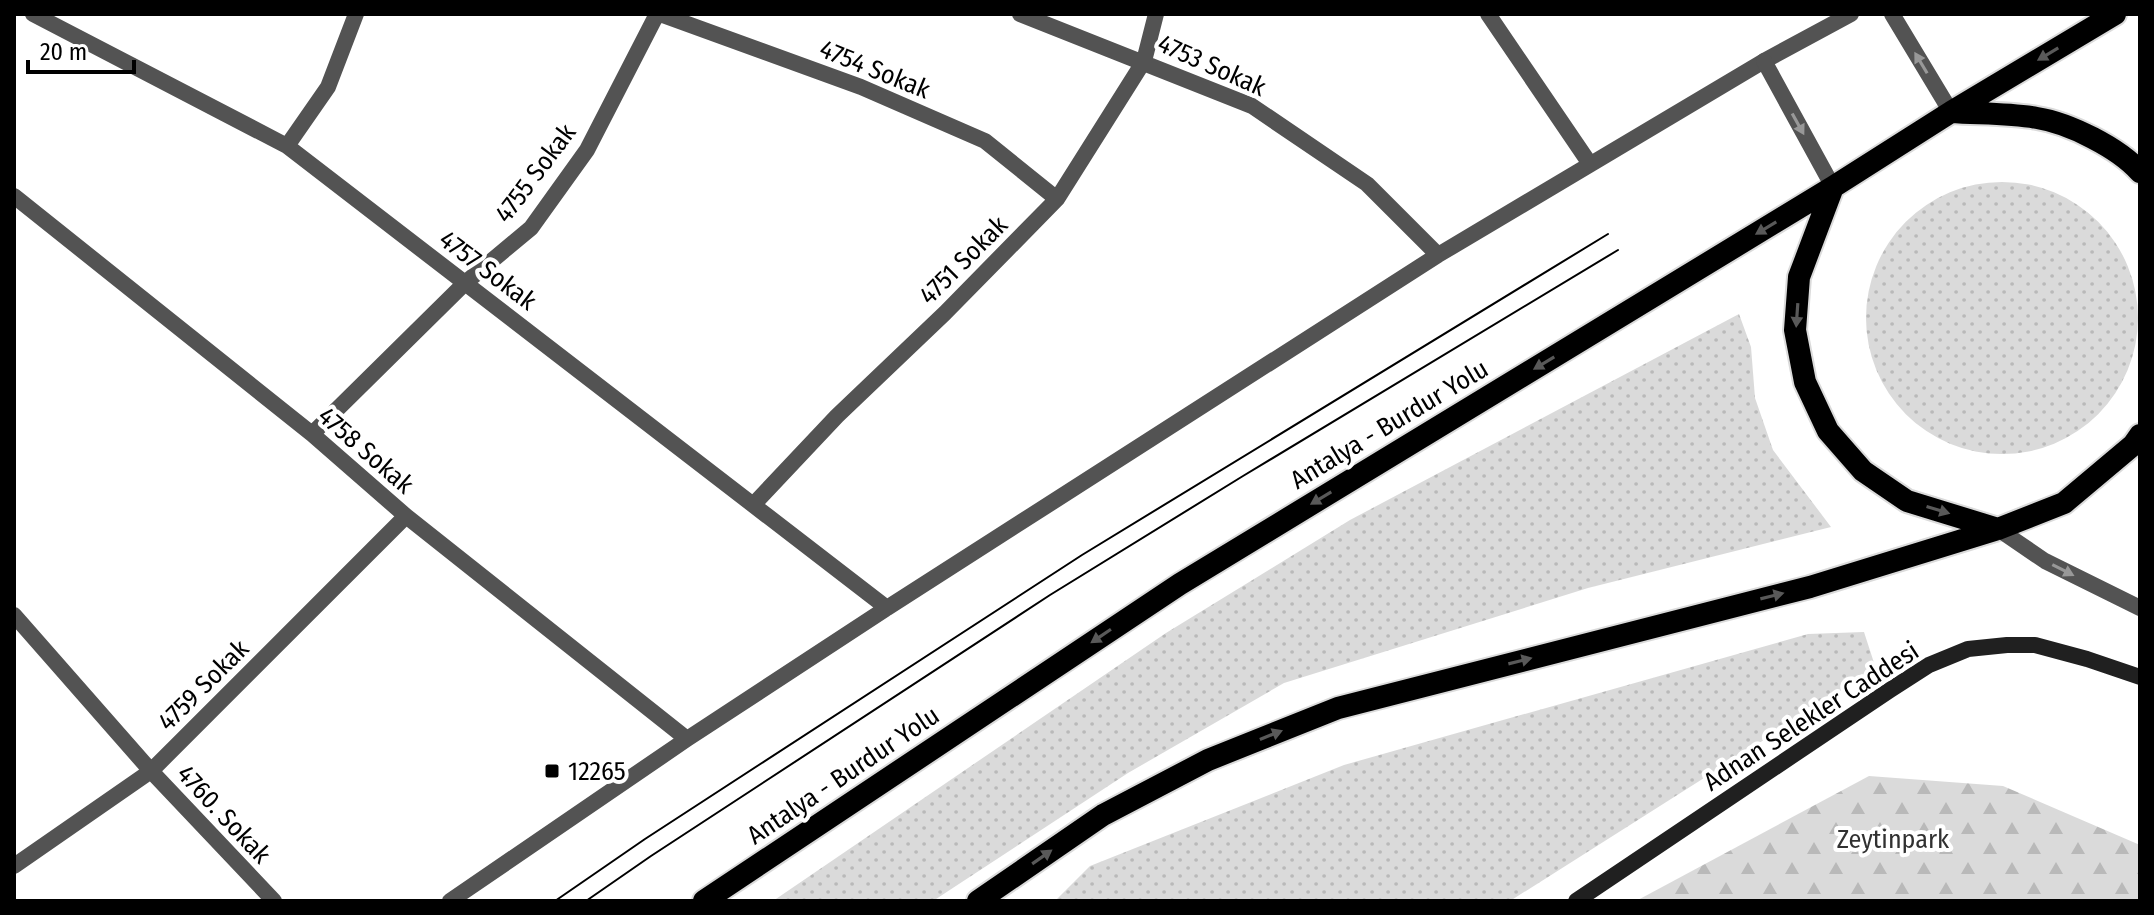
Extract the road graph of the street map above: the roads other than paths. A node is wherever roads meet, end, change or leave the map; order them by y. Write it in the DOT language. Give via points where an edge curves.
graph roads {
  1 [pos="33,14"];
  2 [pos="356,14"];
  3 [pos="658,14"];
  4 [pos="1020,14"];
  5 [pos="1156,14"];
  6 [pos="1488,14"];
  7 [pos="1851,14"];
  8 [pos="1892,14"];
  9 [pos="2115,14"];
  10 [pos="1144,61"];
  11 [pos="1764,61"];
  12 [pos="1951,112"];
  13 [pos="287,146"];
  14 [pos="1590,164"];
  15 [pos="2140,172"];
  16 [pos="1833,187"];
  17 [pos="14,196"];
  18 [pos="1057,199"];
  19 [pos="1438,255"];
  20 [pos="465,283"];
  21 [pos="312,434"];
  22 [pos="2140,435"];
  23 [pos="754,504"];
  24 [pos="406,516"];
  25 [pos="1998,529"];
  26 [pos="887,608"];
  27 [pos="2140,608"];
  28 [pos="14,615"];
  29 [pos="2140,677"];
  30 [pos="687,739"];
  31 [pos="151,771"];
  32 [pos="14,866"];
  33 [pos="983,899"];
  34 [pos="274,901"];
  35 [pos="450,901"];
  36 [pos="704,901"];
  37 [pos="1576,901"];
  1 -- 13 [label="street, 4757 Sokak"];
  2 -- 13 [label="street" via="328,87"];
  3 -- 18 [label="street, 4754 Sokak" via="861,87 985,141"];
  3 -- 20 [label="street, 4755 Sokak" via="587,150 531,228"];
  4 -- 10 [label="street, 4753 Sokak"];
  5 -- 10 [label="street, 4751 Sokak"];
  6 -- 14 [label="street"];
  7 -- 11 [label="street"];
  12 -- 8 [label="street, one-way"];
  9 -- 12 [label="highway, Antalya - Burdur Yolu, one-way"];
  10 -- 18 [label="street, 4751 Sokak"];
  10 -- 19 [label="street, 4753 Sokak" via="1252,106 1367,184"];
  11 -- 14 [label="street"];
  11 -- 16 [label="street, one-way"];
  12 -- 15 [label="highway" via="2039,118 2090,135"];
  12 -- 16 [label="highway, Antalya - Burdur Yolu"];
  13 -- 20 [label="street, 4757 Sokak"];
  14 -- 19 [label="street"];
  16 -- 25 [label="highway, one-way" via="1799,277 1795,330 1805,382 1828,431 1863,471 1907,501"];
  16 -- 36 [label="highway, Antalya - Burdur Yolu, one-way" via="1180,584"];
  17 -- 21 [label="street, 4758 Sokak"];
  18 -- 23 [label="street, 4751 Sokak"];
  19 -- 26 [label="street"];
  20 -- 21 [label="street, 4755 Sokak"];
  20 -- 23 [label="street, 4757 Sokak"];
  21 -- 24 [label="street, 4758 Sokak"];
  22 -- 25 [label="highway" via="2064,503"];
  23 -- 26 [label="street, 4757 Sokak"];
  24 -- 30 [label="street, 4758 Sokak"];
  24 -- 31 [label="street, 4759 Sokak"];
  25 -- 27 [label="street, one-way" via="2045,561"];
  33 -- 25 [label="highway, one-way" via="1103,815 1208,760 1338,708 1810,587"];
  26 -- 30 [label="street"];
  28 -- 31 [label="street, 4760. Sokak"];
  29 -- 37 [label="main road, Adnan Selekler Caddesi" via="2035,645 1968,649 1890,690"];
  30 -- 35 [label="street"];
  31 -- 32 [label="street, 4759 Sokak"];
  31 -- 34 [label="street, 4760. Sokak"];
}
